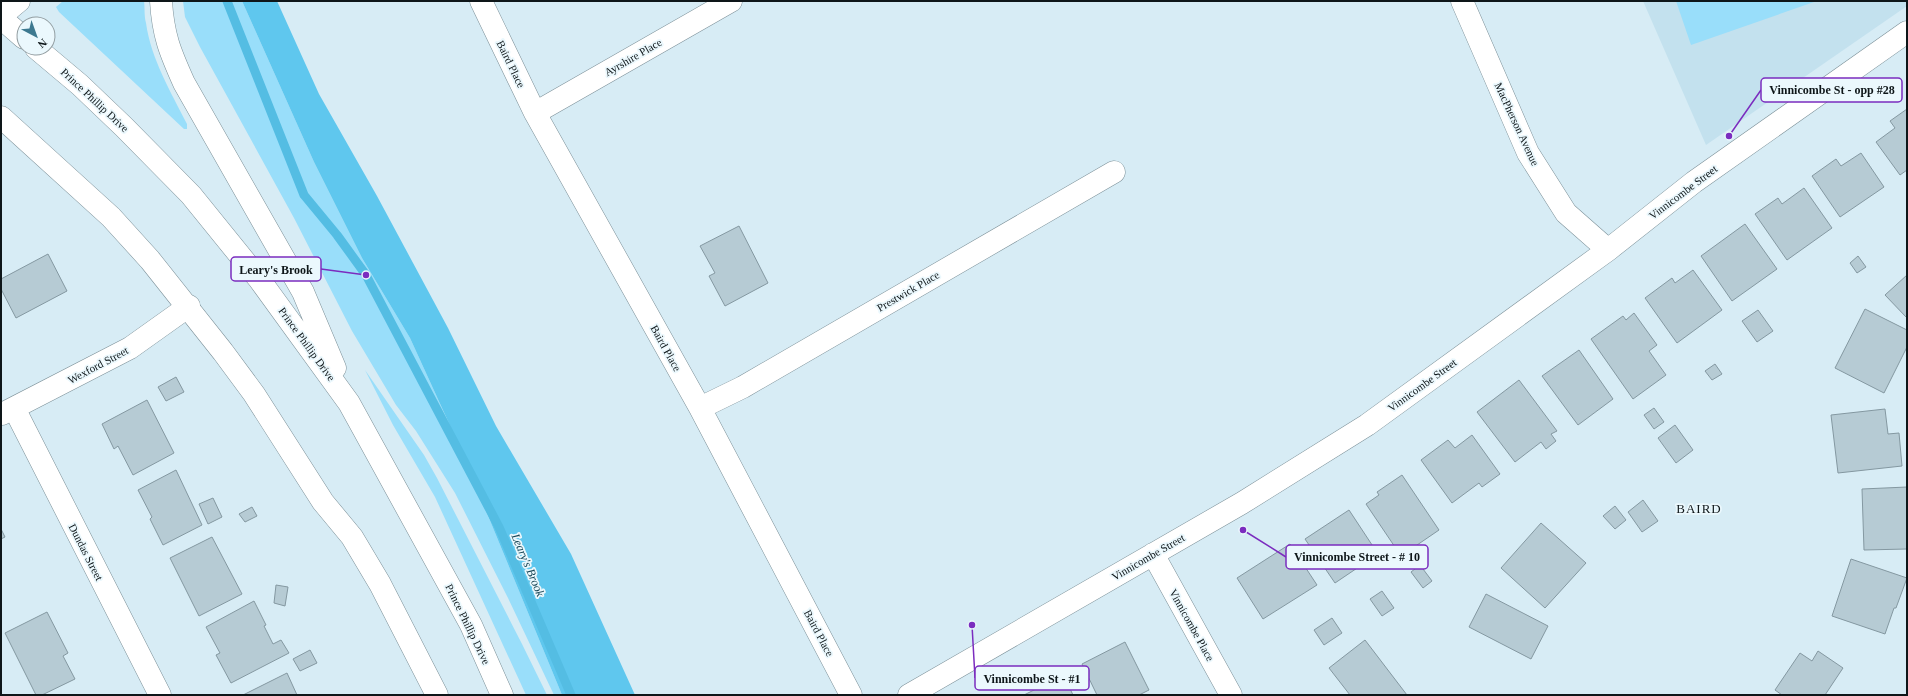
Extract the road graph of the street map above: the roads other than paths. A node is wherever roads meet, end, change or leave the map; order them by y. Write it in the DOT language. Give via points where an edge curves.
graph roads {
  1 [pos="20,1"];
  2 [pos="161,1"];
  3 [pos="480,1"];
  4 [pos="731,1"];
  5 [pos="1462,1"];
  6 [pos="1,17"];
  7 [pos="16,31"];
  8 [pos="1907,32"];
  9 [pos="46,56"];
  10 [pos="534,113"];
  11 [pos="1,117"];
  12 [pos="1114,172"];
  13 [pos="1608,250"];
  14 [pos="189,306"];
  15 [pos="349,402"];
  16 [pos="700,408"];
  17 [pos="8,411"];
  18 [pos="1153,554"];
  19 [pos="160,695"];
  20 [pos="437,695"];
  21 [pos="502,695"];
  22 [pos="851,695"];
  23 [pos="909,695"];
  24 [pos="1231,695"];
  1 -- 6 [label="street"];
  2 -- 15 [label="street" via="162,21 169,49 184,83 303,292"];
  3 -- 10 [label="street, Baird Place"];
  4 -- 10 [label="street, Ayrshire Place"];
  5 -- 13 [label="street, MacPherson Avenue" via="1528,153 1566,214"];
  6 -- 7 [label="street"];
  8 -- 13 [label="street, Vinnicombe Street" via="1694,182"];
  9 -- 15 [label="street, Prince Phillip Drive" via="124,127 191,195 259,279"];
  10 -- 16 [label="street, Baird Place"];
  11 -- 14 [label="street" via="111,217"];
  12 -- 16 [label="street, Prestwick Place" via="744,387"];
  13 -- 18 [label="street, Vinnicombe Street" via="1367,425 1242,503"];
  14 -- 17 [label="street, Wexford Street" via="130,348"];
  14 -- 20 [label="street" via="254,394 323,502 352,537 380,584"];
  15 -- 21 [label="street, Prince Phillip Drive" via="471,625"];
  16 -- 22 [label="street, Baird Place"];
  17 -- 19 [label="street, Dundas Street"];
  18 -- 23 [label="street, Vinnicombe Street"];
  18 -- 24 [label="street, Vinnicombe Place"];
}
